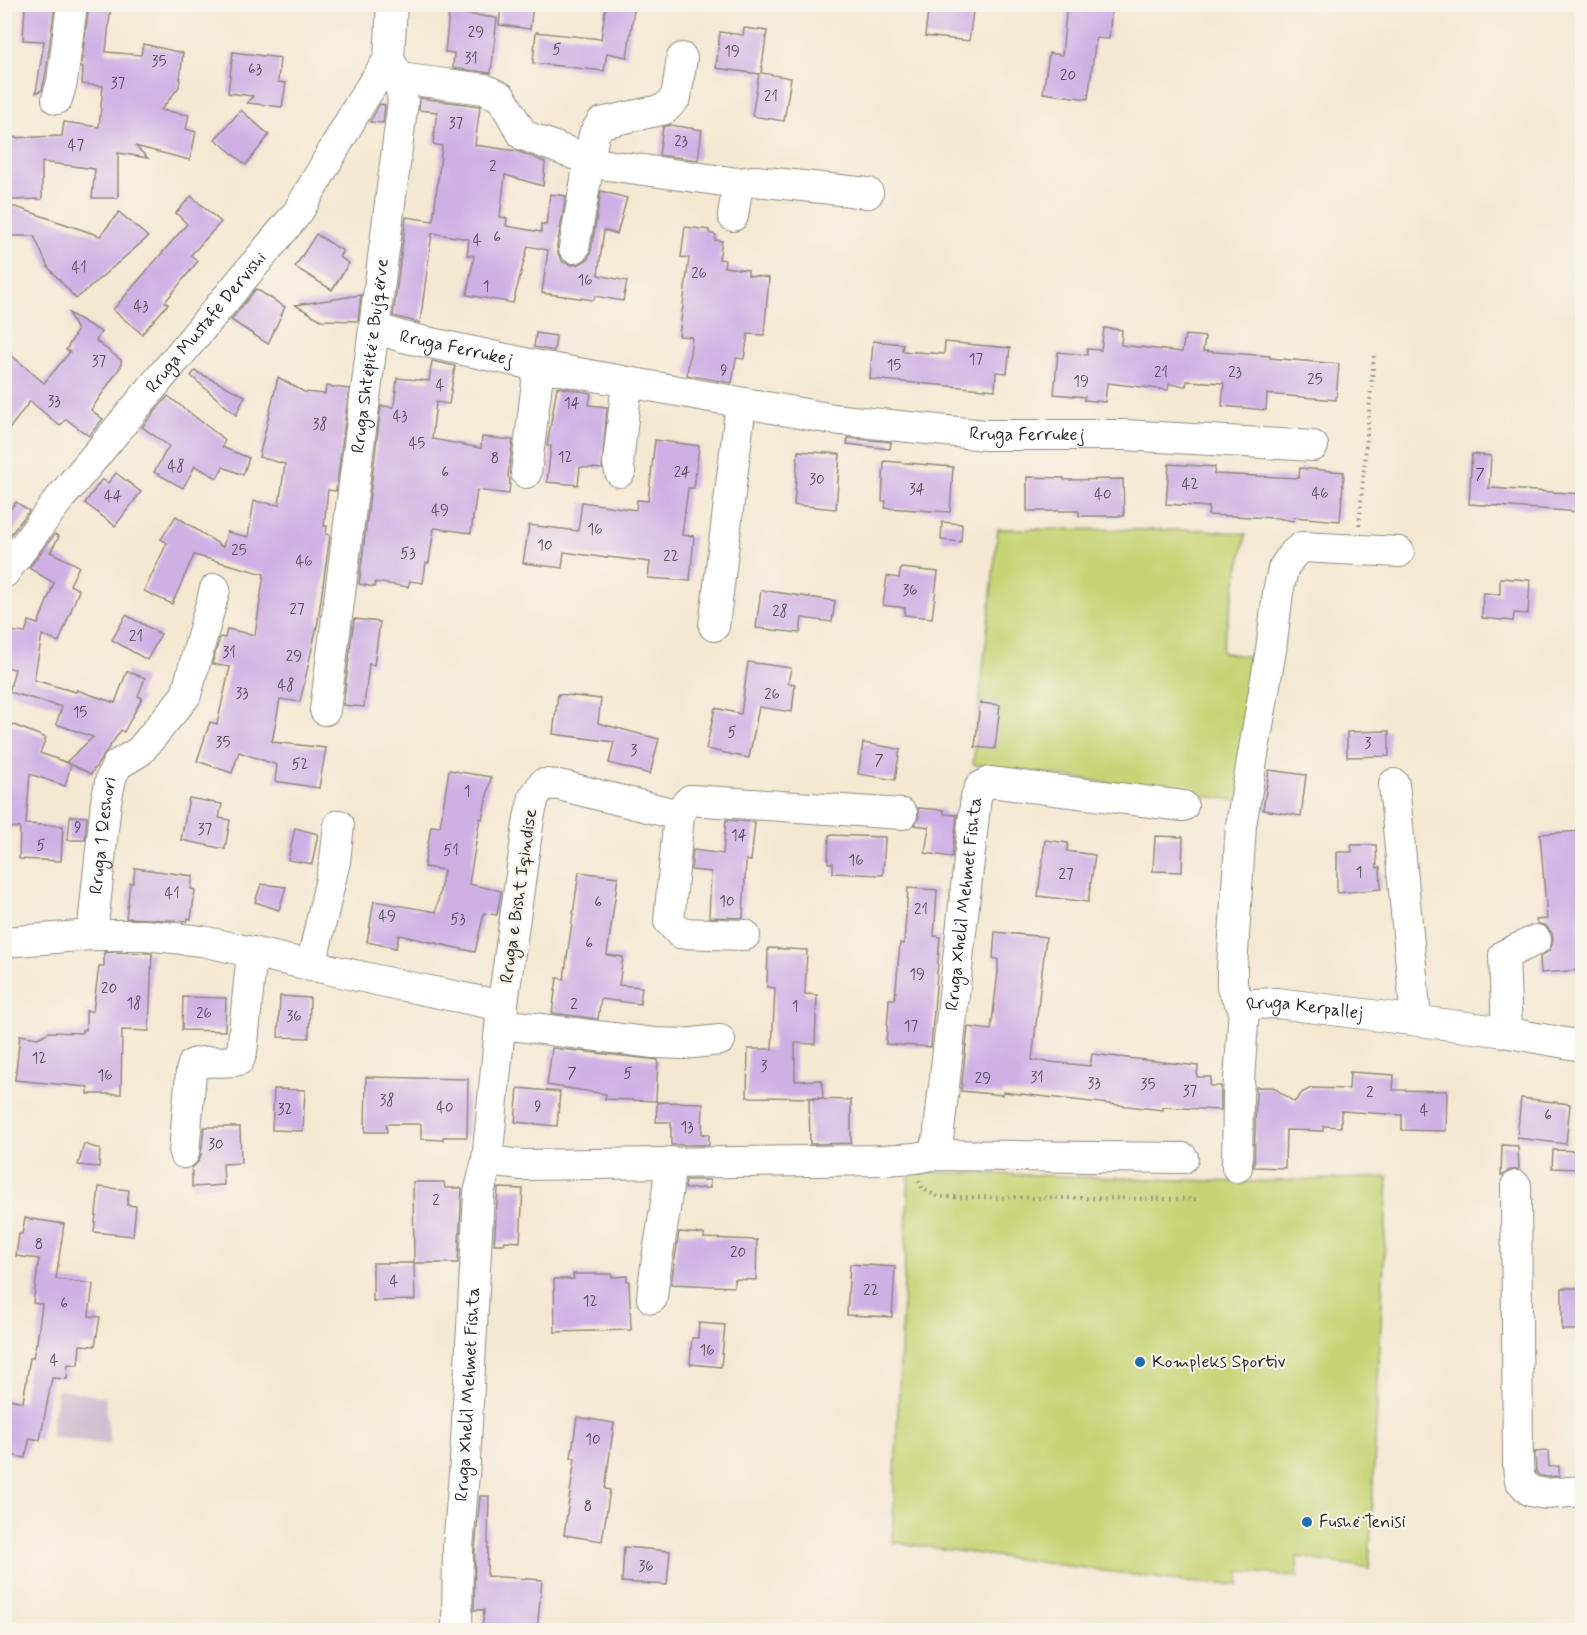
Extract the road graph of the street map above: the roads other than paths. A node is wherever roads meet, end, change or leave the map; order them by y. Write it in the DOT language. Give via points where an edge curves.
graph roads {
  1 [pos="72,4"];
  2 [pos="392,4"];
  3 [pos="682,58"];
  4 [pos="394,69"];
  5 [pos="57,99"];
  6 [pos="589,159"];
  7 [pos="738,183"];
  8 [pos="868,193"];
  9 [pos="733,216"];
  10 [pos="574,248"];
  11 [pos="375,328"];
  12 [pos="539,366"];
  13 [pos="627,382"];
  14 [pos="741,403"];
  15 [pos="1313,446"];
  16 [pos="620,472"];
  17 [pos="526,473"];
  18 [pos="1399,552"];
  19 [pos="4,573"];
  20 [pos="215,589"];
  21 [pos="714,626"];
  22 [pos="326,710"];
  23 [pos="1394,784"];
  24 [pos="1183,806"];
  25 [pos="902,814"];
  26 [pos="679,815"];
  27 [pos="339,825"];
  28 [pos="92,935"];
  29 [pos="745,935"];
  30 [pos="1536,940"];
  31 [pos="4,942"];
  32 [pos="252,952"];
  33 [pos="311,966"];
  34 [pos="1244,1008"];
  35 [pos="502,1015"];
  36 [pos="1416,1019"];
  37 [pos="1507,1032"];
  38 [pos="720,1040"];
  39 [pos="1582,1046"];
  40 [pos="184,1153"];
  41 [pos="923,1157"];
  42 [pos="1183,1158"];
  43 [pos="487,1161"];
  44 [pos="670,1162"];
  45 [pos="1237,1167"];
  46 [pos="1516,1186"];
  47 [pos="652,1298"];
  48 [pos="1582,1491"];
  49 [pos="457,1630"];
  1 -- 5 [label="street"];
  2 -- 4 [label="street, Rruga Shtëpitë e Bujqërve"];
  3 -- 6 [label="street" via="676,97 664,109 601,123 594,134"];
  4 -- 6 [label="street" via="484,89 501,97 523,135"];
  4 -- 11 [label="street, Rruga Shtëpitë e Bujqërve" via="403,102"];
  4 -- 19 [label="street, Rruga Mustafe Dervishi" via="361,102 298,212 57,502"];
  6 -- 7 [label="street" via="600,164"];
  6 -- 10 [label="street"];
  7 -- 8 [label="street" via="755,181"];
  7 -- 9 [label="street"];
  11 -- 12 [label="street, Rruga Ferrukej"];
  11 -- 22 [label="street, Rruga Shtëpitë e Bujqërve"];
  12 -- 13 [label="street, Rruga Ferrukej"];
  12 -- 17 [label="street, Rruga Ferrukej"];
  13 -- 14 [label="street, Rruga Ferrukej"];
  13 -- 16 [label="street"];
  14 -- 15 [label="street, Rruga Ferrukej" via="833,419 985,435 1124,435"];
  14 -- 21 [label="street"];
  18 -- 34 [label="street" via="1302,547 1283,569 1241,825 1232,988"];
  20 -- 28 [label="street, Rruga 1 Qeshori" via="186,695 140,751 117,765 111,778"];
  23 -- 36 [label="street"];
  24 -- 41 [label="street, Rruga Xhelil Mehmet Fishta" via="989,782 980,787 938,1140"];
  25 -- 26 [label="street" via="690,800"];
  26 -- 29 [label="street" via="669,921 680,933"];
  26 -- 35 [label="street, Rruga e Bisht Iqindise" via="543,784 534,797 529,818"];
  27 -- 33 [label="street" via="335,861"];
  28 -- 31 [label="street"];
  28 -- 32 [label="street" via="202,941"];
  30 -- 37 [label="street" via="1503,955"];
  32 -- 33 [label="street"];
  32 -- 40 [label="street" via="242,1052 239,1060 232,1062 194,1064 190,1072"];
  33 -- 35 [label="street"];
  34 -- 36 [label="street, Rruga Kerpallej" via="1277,1003"];
  34 -- 45 [label="street, Rruga Kerpallej"];
  35 -- 38 [label="street" via="653,1043"];
  35 -- 43 [label="street, Rruga Xhelil Mehmet Fishta"];
  36 -- 37 [label="street, Rruga Kerpallej"];
  37 -- 39 [label="street, Rruga Kerpallej"];
  41 -- 42 [label="street"];
  41 -- 44 [label="street"];
  43 -- 44 [label="street" via="522,1165"];
  43 -- 49 [label="street, Rruga Xhelil Mehmet Fishta" via="479,1193 458,1548"];
  44 -- 47 [label="street"];
  46 -- 48 [label="street" via="1520,1480 1530,1491 1546,1494"];
}
